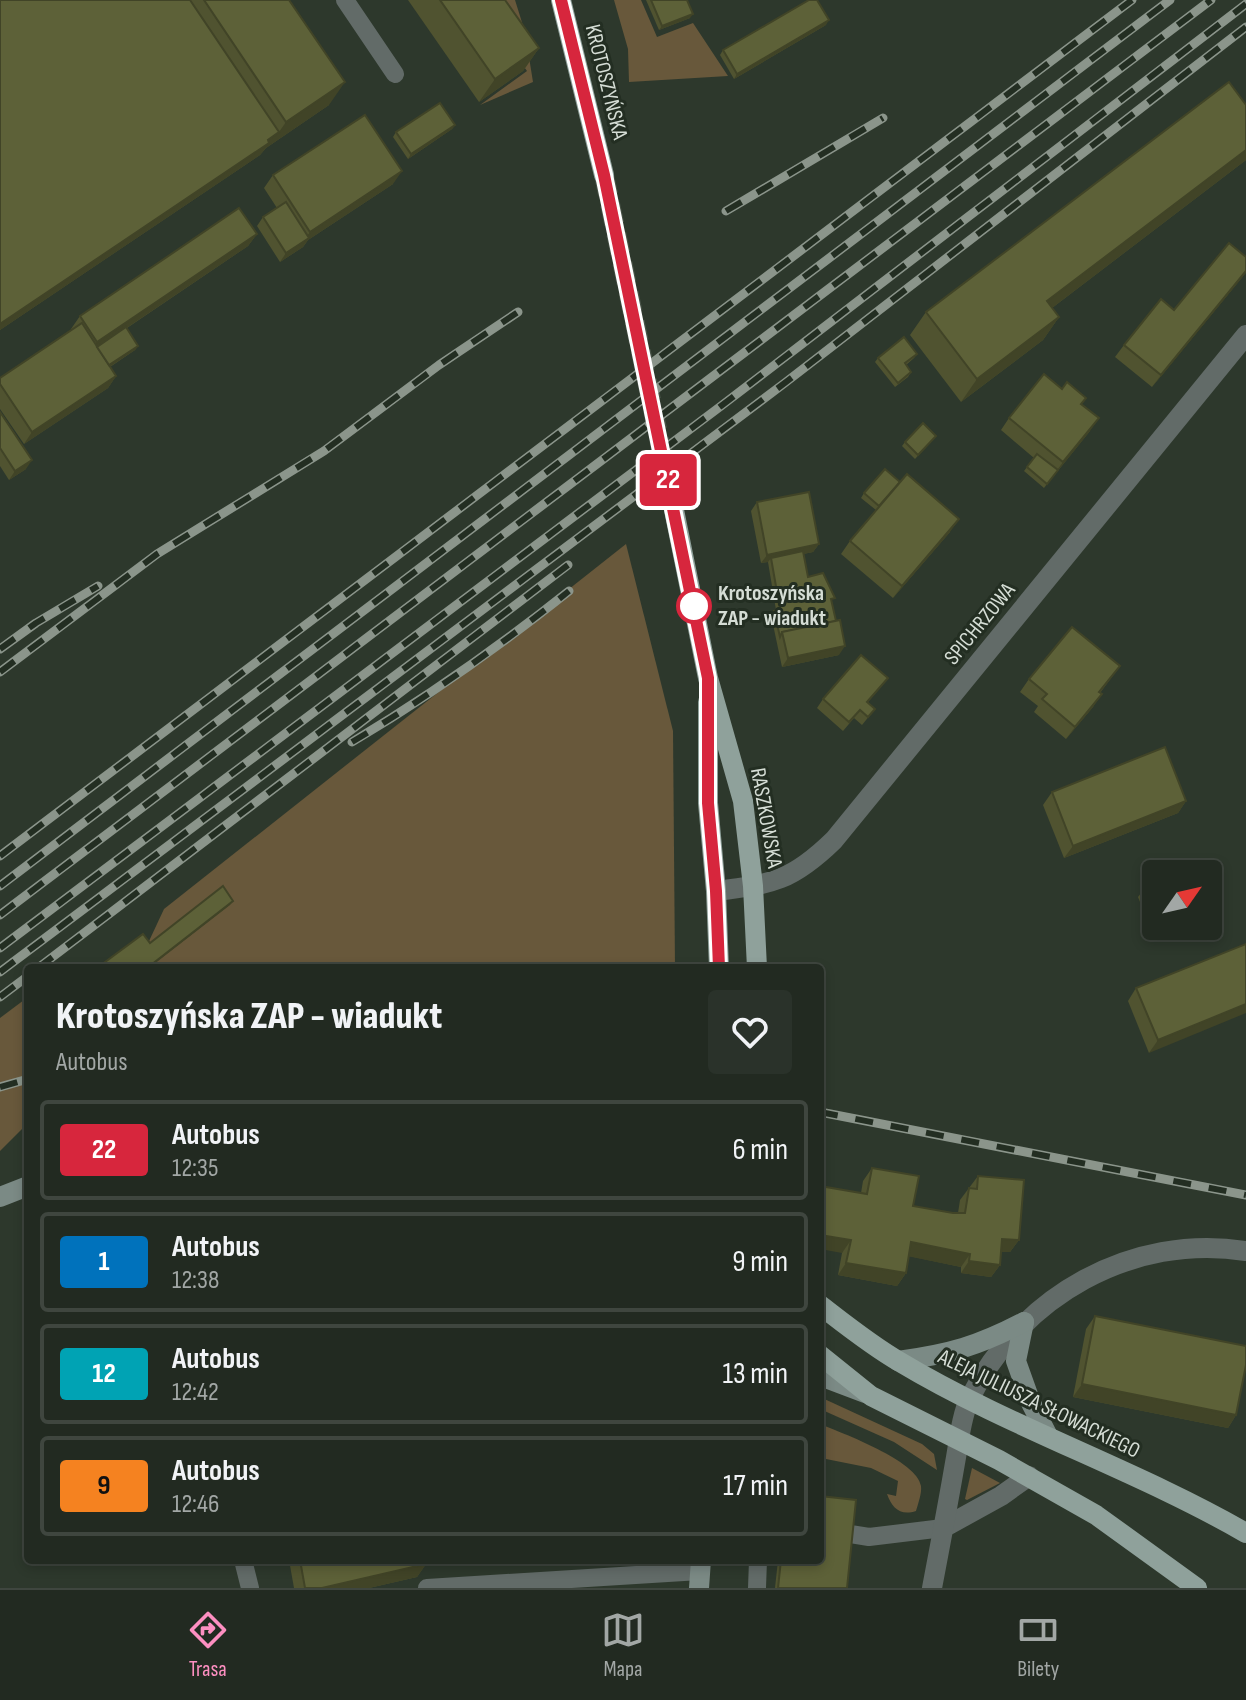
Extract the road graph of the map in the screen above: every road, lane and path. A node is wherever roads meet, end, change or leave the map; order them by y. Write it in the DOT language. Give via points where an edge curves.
graph roads {
  1 [pos="345,0"];
  2 [pos="561,0"];
  3 [pos="395,74"];
  4 [pos="604,175"];
  5 [pos="1246,335"];
  6 [pos="674,510"];
  7 [pos="708,678"];
  8 [pos="753,886"];
  9 [pos="716,891"];
  10 [pos="719,964"];
  11 [pos="757,964"];
  12 [pos="24,1188"];
  13 [pos="0,1197"];
  14 [pos="1246,1251"];
  15 [pos="824,1308"];
  16 [pos="1024,1322"];
  17 [pos="824,1358"];
  18 [pos="898,1361"];
  19 [pos="824,1378"];
  20 [pos="871,1396"];
  21 [pos="969,1399"];
  22 [pos="1048,1436"];
  23 [pos="960,1441"];
  24 [pos="1029,1476"];
  25 [pos="943,1528"];
  26 [pos="824,1530"];
  27 [pos="1246,1533"];
  28 [pos="244,1564"];
  29 [pos="758,1564"];
  30 [pos="700,1573"];
  31 [pos="429,1587"];
  32 [pos="250,1588"];
  33 [pos="757,1588"];
  34 [pos="932,1588"];
  35 [pos="1197,1588"];
  1 -- 3 [label="lane"];
  2 -- 4 [label="main road, KROTOSZYŃSKA"];
  5 -- 8 [label="street, SPICHRZOWA" via="834,840 791,875"];
  6 -- 7 [label="main road, RASZKOWSKA"];
  7 -- 8 [label="main road, RASZKOWSKA" via="743,801"];
  7 -- 9 [label="main road, RASZKOWSKA" via="708,803"];
  8 -- 9 [label="street, SPICHRZOWA"];
  8 -- 11 [label="main road, RASZKOWSKA"];
  9 -- 10 [label="main road, RASZKOWSKA"];
  12 -- 13 [label="street"];
  14 -- 16 [label="street" via="1195,1249 1112,1265 1063,1291"];
  15 -- 18 [label="main road, ALEJA JULIUSZA SŁOWACKIEGO"];
  16 -- 18 [label="street" via="985,1342"];
  16 -- 21 [label="street"];
  16 -- 22 [label="street" via="1016,1361"];
  17 -- 20 [label="main road"];
  18 -- 21 [label="main road, ALEJA JULIUSZA SŁOWACKIEGO"];
  19 -- 20 [label="street"];
  20 -- 23 [label="main road"];
  21 -- 22 [label="main road, ALEJA JULIUSZA SŁOWACKIEGO"];
  21 -- 23 [label="street"];
  22 -- 27 [label="main road, ALEJA JULIUSZA SŁOWACKIEGO"];
  23 -- 24 [label="main road"];
  23 -- 25 [label="street"];
  24 -- 25 [label="street"];
  24 -- 35 [label="main road" via="1096,1515"];
  25 -- 26 [label="lane" via="869,1537"];
  25 -- 34 [label="street"];
  28 -- 32 [label="lane"];
  29 -- 33 [label="lane"];
  30 -- 31 [label="lane"];
}
